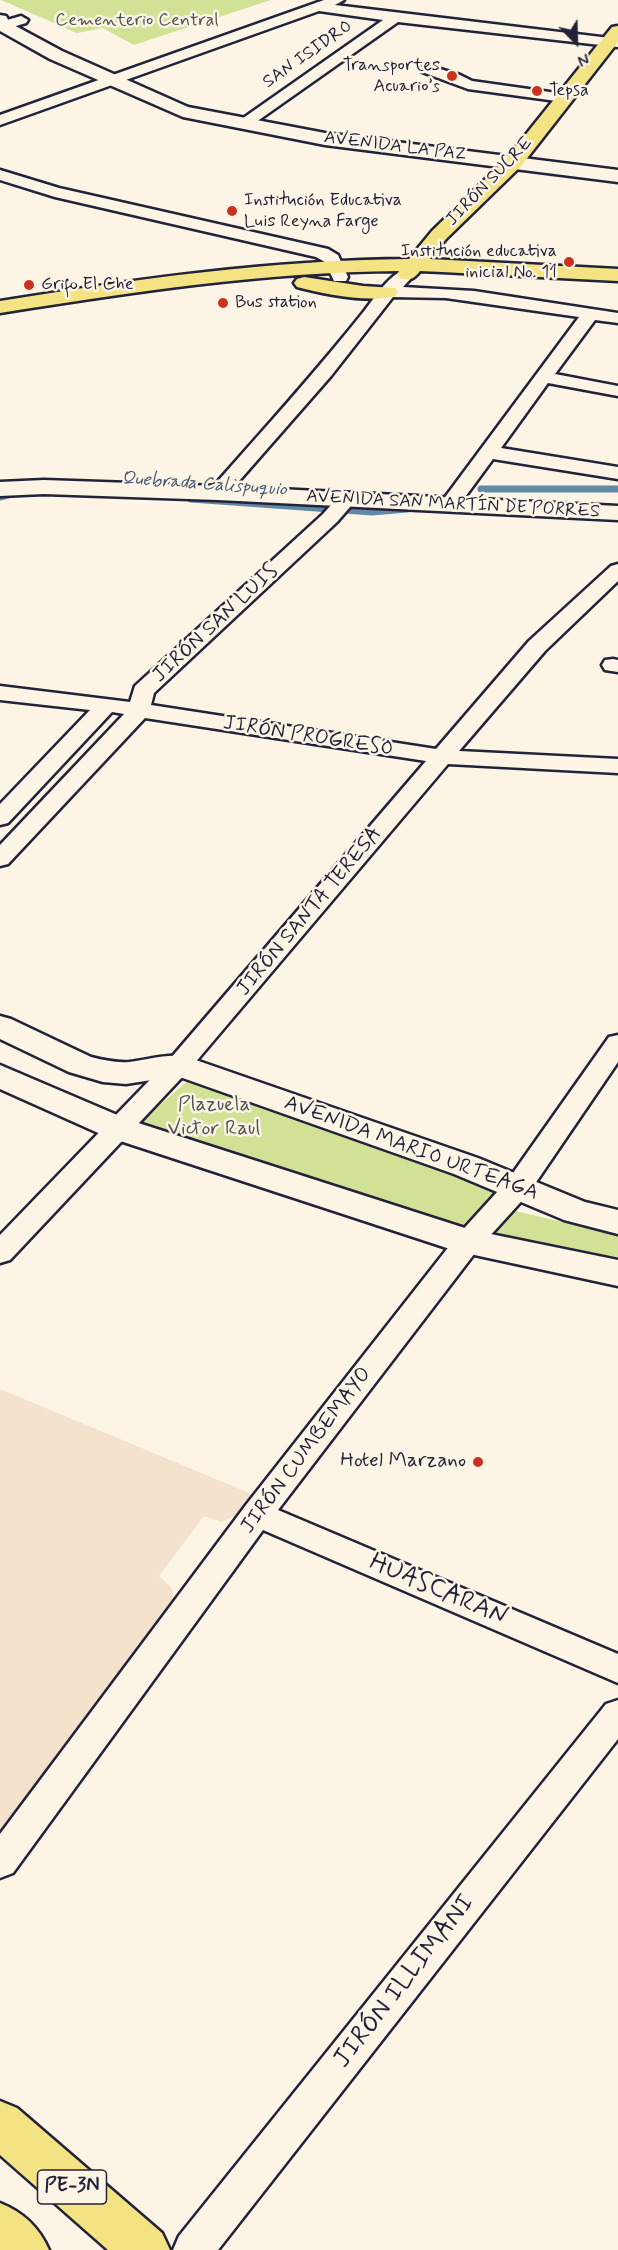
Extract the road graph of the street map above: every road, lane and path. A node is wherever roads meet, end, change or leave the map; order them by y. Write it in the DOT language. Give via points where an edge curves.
graph roads {
  1 [pos="337,0"];
  2 [pos="318,7"];
  3 [pos="395,18"];
  4 [pos="1,21"];
  5 [pos="615,39"];
  6 [pos="426,69"];
  7 [pos="130,73"];
  8 [pos="110,81"];
  9 [pos="564,99"];
  10 [pos="0,120"];
  11 [pos="244,123"];
  12 [pos="514,162"];
  13 [pos="0,175"];
  14 [pos="618,176"];
  15 [pos="439,235"];
  16 [pos="412,269"];
  17 [pos="339,272"];
  18 [pos="618,275"];
  19 [pos="294,282"];
  20 [pos="618,284"];
  21 [pos="388,292"];
  22 [pos="0,307"];
  23 [pos="590,314"];
  24 [pos="0,317"];
  25 [pos="618,318"];
  26 [pos="544,377"];
  27 [pos="618,391"];
  28 [pos="488,452"];
  29 [pos="618,473"];
  30 [pos="0,489"];
  31 [pos="218,492"];
  32 [pos="450,504"];
  33 [pos="339,508"];
  34 [pos="618,513"];
  35 [pos="618,570"];
  36 [pos="0,693"];
  37 [pos="108,705"];
  38 [pos="139,711"];
  39 [pos="441,757"];
  40 [pos="618,766"];
  41 [pos="0,818"];
  42 [pos="0,859"];
  43 [pos="0,1026"];
  44 [pos="618,1043"];
  45 [pos="179,1065"];
  46 [pos="0,1076"];
  47 [pos="117,1128"];
  48 [pos="518,1187"];
  49 [pos="618,1222"];
  50 [pos="468,1242"];
  51 [pos="0,1253"];
  52 [pos="618,1273"];
  53 [pos="257,1514"];
  54 [pos="618,1669"];
  55 [pos="618,1714"];
  56 [pos="0,1862"];
  57 [pos="0,2124"];
  58 [pos="0,2227"];
  59 [pos="24,2250"];
  60 [pos="145,2250"];
  61 [pos="193,2250"];
  1 -- 2 [label="street"];
  2 -- 3 [label="street"];
  2 -- 7 [label="street"];
  3 -- 5 [label="street"];
  3 -- 11 [label="street, SAN ISIDRO"];
  4 -- 7 [label="street, AVENIDA LA PAZ" via="21,20"];
  4 -- 8 [label="street, AVENIDA LA PAZ" via="56,56"];
  5 -- 9 [label="main road, JIRÓN SUCRE"];
  6 -- 9 [label="street" via="468,85"];
  7 -- 8 [label="street"];
  7 -- 11 [label="street, AVENIDA LA PAZ"];
  8 -- 10 [label="street"];
  8 -- 11 [label="street, AVENIDA LA PAZ" via="183,112"];
  9 -- 12 [label="main road, JIRÓN SUCRE"];
  11 -- 12 [label="street, AVENIDA LA PAZ" via="325,139"];
  12 -- 14 [label="street, AVENIDA LA PAZ"];
  12 -- 15 [label="main road, JIRÓN SUCRE"];
  13 -- 17 [label="street" via="55,192 322,253 332,259"];
  15 -- 16 [label="main road, JIRÓN SUCRE"];
  15 -- 17 [label="main road"];
  16 -- 17 [label="main road"];
  16 -- 18 [label="main road" via="556,270"];
  16 -- 20 [label="main road"];
  16 -- 21 [label="street, JIRÓN SUCRE"];
  17 -- 19 [label="main road"];
  17 -- 22 [label="main road" via="244,274"];
  19 -- 21 [label="main road"];
  19 -- 24 [label="main road" via="113,299"];
  21 -- 23 [label="street" via="446,292"];
  21 -- 31 [label="street, JIRÓN SUCRE" via="325,372"];
  23 -- 25 [label="street"];
  23 -- 26 [label="street"];
  26 -- 27 [label="street"];
  26 -- 28 [label="street"];
  28 -- 29 [label="street"];
  28 -- 32 [label="street"];
  30 -- 31 [label="street, AVENIDA SAN MARTÍN DE PORRES"];
  31 -- 33 [label="street, AVENIDA SAN MARTÍN DE PORRES"];
  32 -- 33 [label="street, AVENIDA SAN MARTÍN DE PORRES"];
  32 -- 34 [label="street, AVENIDA SAN MARTÍN DE PORRES"];
  33 -- 38 [label="street, JIRÓN SAN LUIS" via="144,691"];
  35 -- 39 [label="street, JIRÓN SANTA TERESA" via="537,646"];
  36 -- 37 [label="street, JIRÓN PROGRESO"];
  37 -- 38 [label="street, JIRÓN PROGRESO"];
  37 -- 41 [label="street"];
  38 -- 39 [label="street, JIRÓN PROGRESO"];
  38 -- 42 [label="street, JIRÓN SAN LUIS"];
  39 -- 40 [label="street, JIRÓN PROGRESO"];
  39 -- 45 [label="street, JIRÓN SANTA TERESA"];
  43 -- 45 [label="street, AVENIDA MARIO URTEAGA" via="80,1065 103,1071 126,1073"];
  44 -- 48 [label="street, JIRÓN CUMBEMAYO"];
  45 -- 47 [label="street, JIRÓN SANTA TERESA"];
  45 -- 48 [label="street, AVENIDA MARIO URTEAGA"];
  46 -- 47 [label="street"];
  47 -- 50 [label="street"];
  47 -- 51 [label="street, JIRÓN SANTA TERESA"];
  48 -- 49 [label="street, AVENIDA MARIO URTEAGA" via="576,1212"];
  48 -- 50 [label="street, JIRÓN CUMBEMAYO"];
  50 -- 52 [label="street"];
  50 -- 53 [label="street, JIRÓN CUMBEMAYO"];
  53 -- 54 [label="street, HUASCARAN"];
  53 -- 56 [label="street, JIRÓN CUMBEMAYO"];
  55 -- 61 [label="street, JIRÓN ILLIMANI"];
  57 -- 60 [label="main road, PE-3N"];
  58 -- 59 [label="main road"];
}
